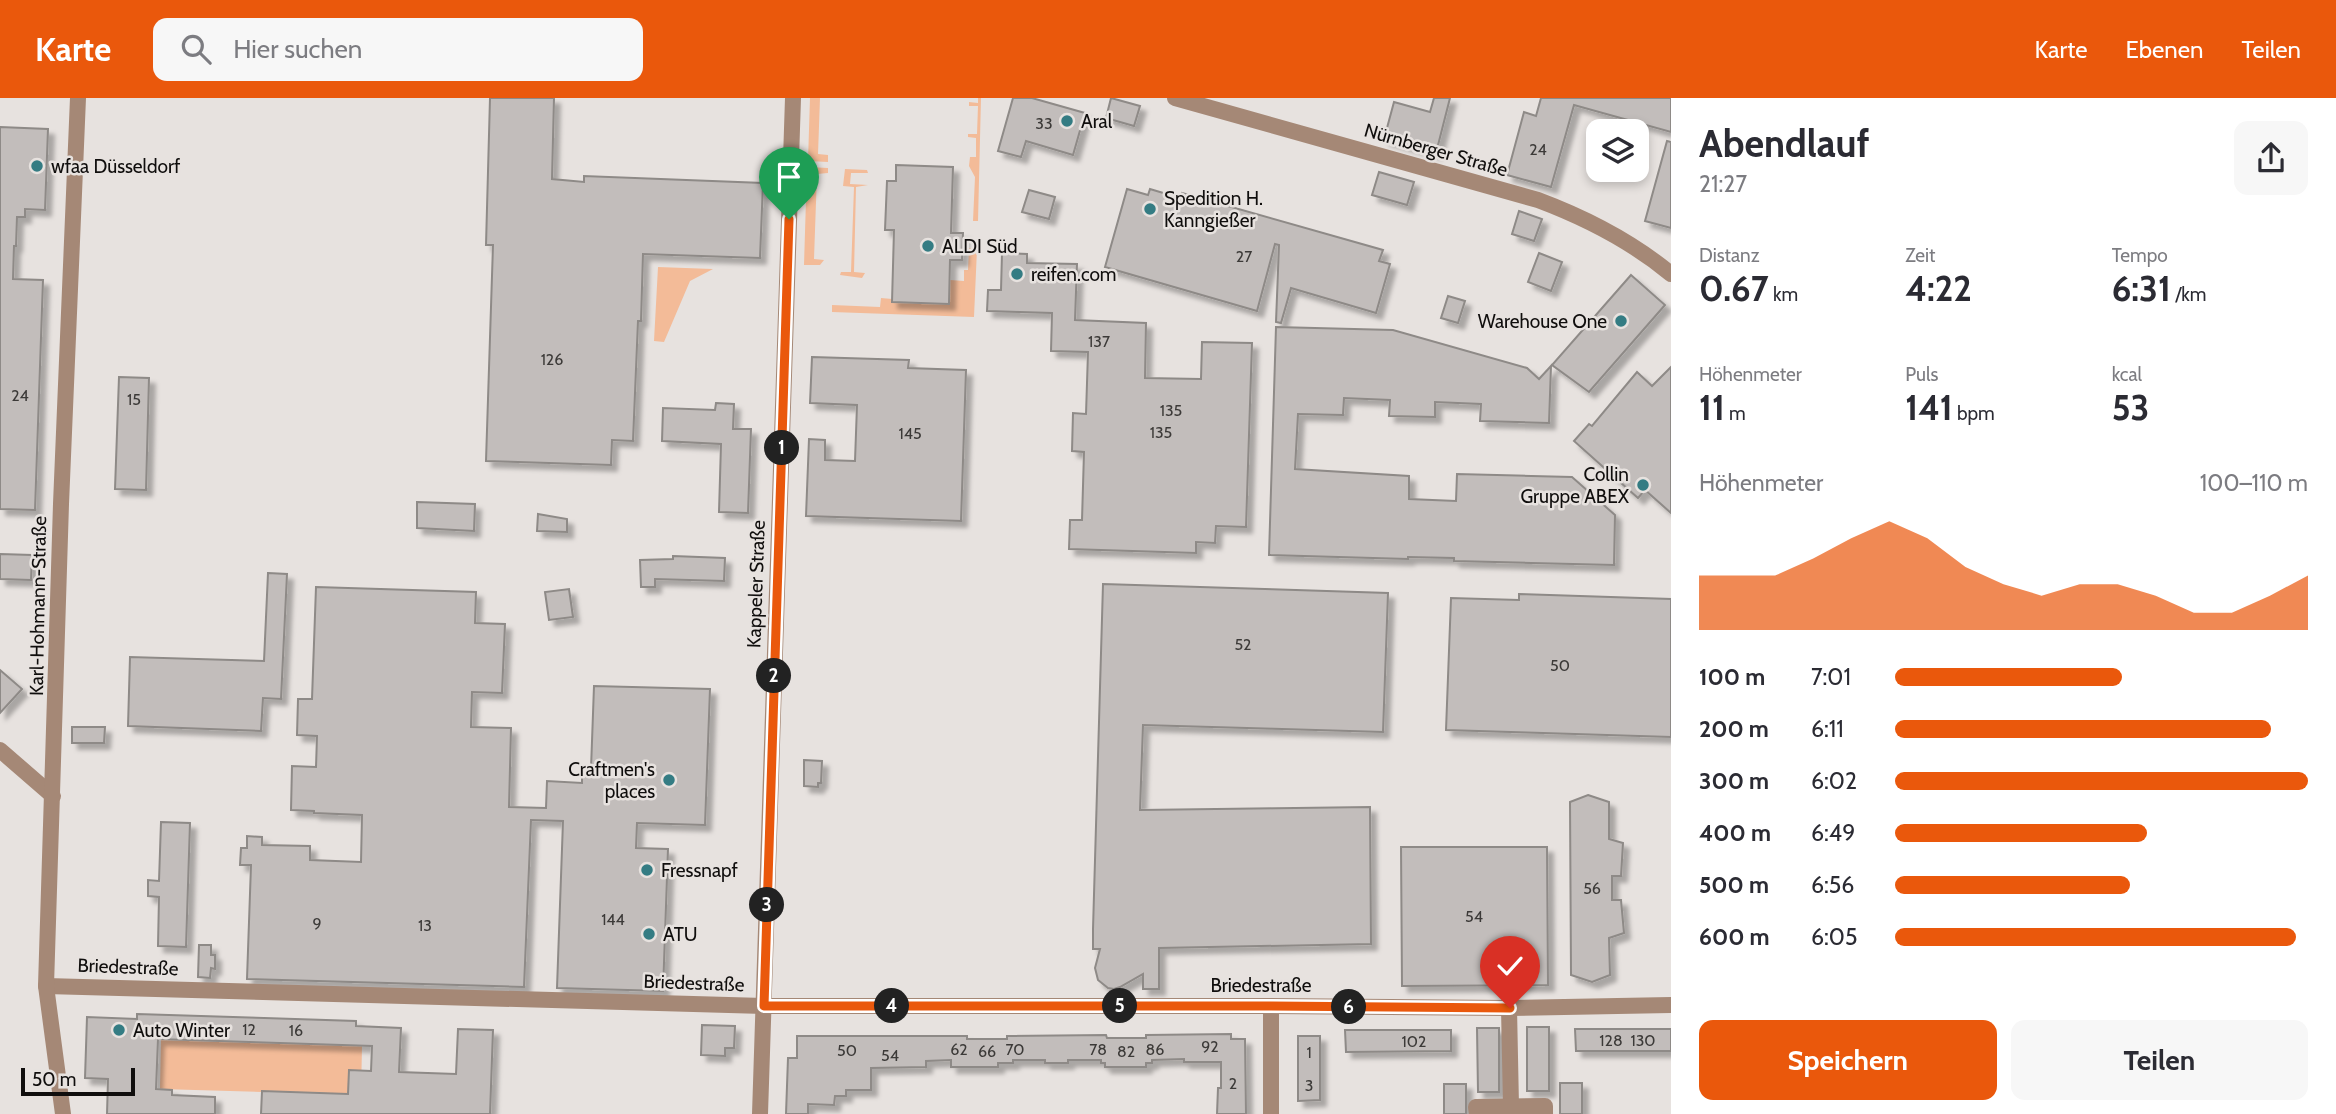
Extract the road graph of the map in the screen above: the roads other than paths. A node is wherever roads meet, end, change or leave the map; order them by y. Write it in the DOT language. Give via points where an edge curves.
graph roads {
  1 [pos="78,98"];
  2 [pos="793,98"];
  3 [pos="1175,98"];
  4 [pos="1671,274"];
  5 [pos="0,750"];
  6 [pos="54,796"];
  7 [pos="46,986"];
  8 [pos="1671,1005"];
  9 [pos="764,1006"];
  10 [pos="1271,1006"];
  11 [pos="1510,1008"];
  12 [pos="1511,1106"];
  13 [pos="63,1114"];
  14 [pos="761,1114"];
  15 [pos="1271,1114"];
  16 [pos="1477,1114"];
  17 [pos="1545,1114"];
  1 -- 6 [label="street, Karl-Hohmann-Straße"];
  2 -- 9 [label="street, Kappeler Straße"];
  3 -- 4 [label="street, Nürnberger Straße" via="1538,200 1611,233"];
  5 -- 6 [label="street"];
  6 -- 7 [label="street, Karl-Hohmann-Straße"];
  7 -- 9 [label="street, Briedestraße"];
  7 -- 13 [label="street, Karl-Hohmann-Straße"];
  8 -- 11 [label="street, Briedestraße"];
  9 -- 10 [label="street, Briedestraße"];
  9 -- 14 [label="street, Kappeler Straße"];
  10 -- 11 [label="street, Briedestraße"];
  10 -- 15 [label="street"];
  11 -- 12 [label="street"];
  12 -- 16 [label="street" via="1476,1107"];
  12 -- 17 [label="street" via="1545,1106"];
}
